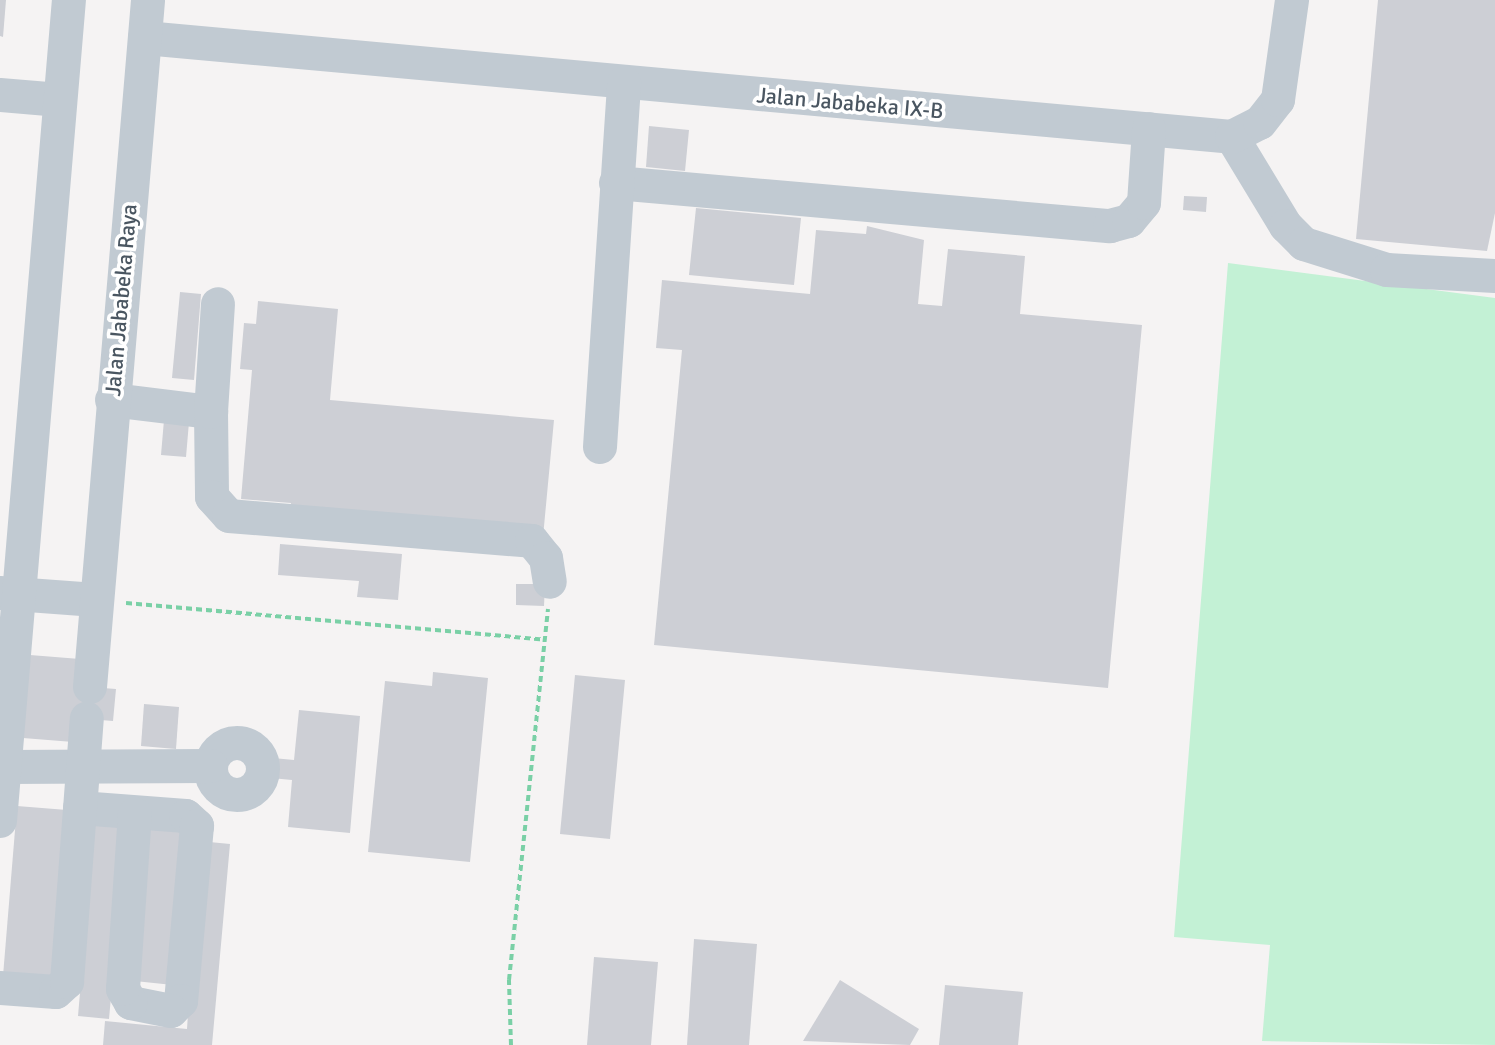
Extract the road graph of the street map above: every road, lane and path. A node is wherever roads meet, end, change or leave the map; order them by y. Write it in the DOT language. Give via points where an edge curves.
graph roads {
  1 [pos="69,0"];
  2 [pos="148,0"];
  3 [pos="1292,0"];
  4 [pos="145,38"];
  5 [pos="624,83"];
  6 [pos="0,95"];
  7 [pos="60,100"];
  8 [pos="1149,129"];
  9 [pos="1232,137"];
  10 [pos="616,183"];
  11 [pos="1495,276"];
  12 [pos="218,304"];
  13 [pos="112,400"];
  14 [pos="211,412"];
  15 [pos="600,447"];
  16 [pos="550,582"];
  17 [pos="8,594"];
  18 [pos="96,600"];
  19 [pos="83,763"];
  20 [pos="211,766"];
  21 [pos="4,767"];
  22 [pos="80,808"];
  23 [pos="135,814"];
  24 [pos="0,821"];
  25 [pos="0,988"];
  26 [pos="511,1045"];
  1 -- 7 [label="street"];
  2 -- 4 [label="street, Jalan Jababeka Raya"];
  3 -- 9 [label="street" via="1278,100 1260,123"];
  4 -- 5 [label="street, Jalan Jababeka IX-B"];
  4 -- 13 [label="street, Jalan Jababeka Raya"];
  5 -- 8 [label="street, Jalan Jababeka IX-B"];
  5 -- 10 [label="street"];
  6 -- 7 [label="street"];
  7 -- 17 [label="street"];
  8 -- 9 [label="street, Jalan Jababeka IX-B"];
  8 -- 10 [label="street" via="1144,203 1129,221 1110,226"];
  9 -- 11 [label="street" via="1304,244 1387,270"];
  10 -- 15 [label="street"];
  12 -- 14 [label="street"];
  13 -- 14 [label="street"];
  13 -- 18 [label="street, Jalan Jababeka Raya"];
  14 -- 16 [label="street" via="212,497 229,516 532,541 546,558"];
  17 -- 18 [label="street"];
  17 -- 21 [label="street"];
  18 -- 19 [label="street, Jalan Jababeka Raya"];
  18 -- 26 [label="path" via="545,640 509,980"];
  19 -- 20 [label="street"];
  19 -- 21 [label="street"];
  19 -- 22 [label="street, Jalan Jababeka Raya"];
  21 -- 24 [label="street"];
  22 -- 23 [label="street"];
  22 -- 25 [label="street, Jalan Jababeka Raya" via="67,982 56,992"];
  23 -- 23 [label="street" via="186,816 199,832 181,1001 171,1011 131,1003 123,989"];
}
